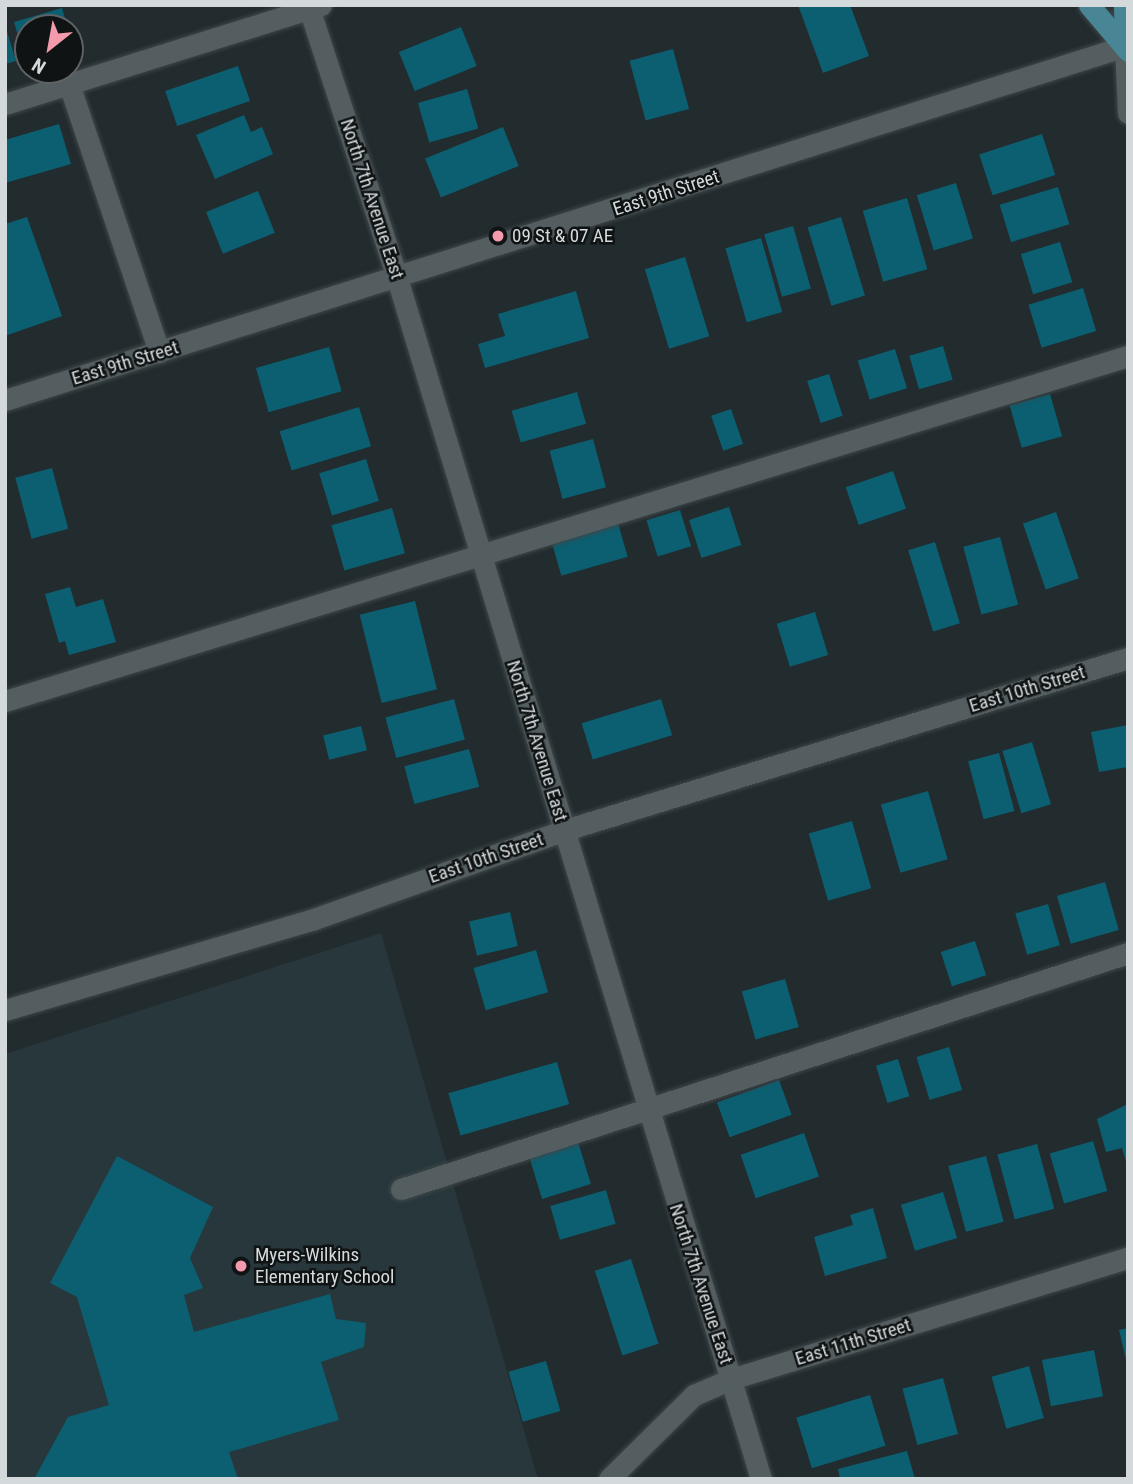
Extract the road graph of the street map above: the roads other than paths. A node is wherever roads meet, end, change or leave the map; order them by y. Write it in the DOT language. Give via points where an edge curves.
graph roads {
  1 [pos="1089,5"];
  2 [pos="1124,5"];
  3 [pos="313,6"];
  4 [pos="1127,48"];
  5 [pos="84,79"];
  6 [pos="69,84"];
  7 [pos="5,104"];
  8 [pos="1128,113"];
  9 [pos="397,278"];
  10 [pos="159,352"];
  11 [pos="1128,356"];
  12 [pos="5,400"];
  13 [pos="480,556"];
  14 [pos="1128,658"];
  15 [pos="5,701"];
  16 [pos="565,831"];
  17 [pos="1128,953"];
  18 [pos="5,1010"];
  19 [pos="645,1109"];
  20 [pos="401,1189"];
  21 [pos="1128,1258"];
  22 [pos="731,1379"];
  23 [pos="609,1479"];
  24 [pos="761,1479"];
  1 -- 4 [label="main road"];
  2 -- 4 [label="main road"];
  3 -- 5 [label="street"];
  3 -- 9 [label="street, North 7th Avenue East"];
  4 -- 8 [label="street"];
  4 -- 9 [label="street, East 9th Street"];
  6 -- 7 [label="street"];
  6 -- 10 [label="street"];
  9 -- 10 [label="street, East 9th Street"];
  9 -- 13 [label="street, North 7th Avenue East"];
  10 -- 12 [label="street, East 9th Street"];
  11 -- 13 [label="street"];
  13 -- 15 [label="street"];
  13 -- 16 [label="street, North 7th Avenue East"];
  14 -- 16 [label="street, East 10th Street"];
  16 -- 18 [label="street, East 10th Street" via="314,919"];
  16 -- 19 [label="street, North 7th Avenue East"];
  17 -- 19 [label="street"];
  19 -- 20 [label="street"];
  19 -- 22 [label="street, North 7th Avenue East"];
  21 -- 22 [label="street, East 11th Street"];
  22 -- 23 [label="street, East 11th Street" via="694,1395"];
  22 -- 24 [label="street, North 7th Avenue East"];
}
